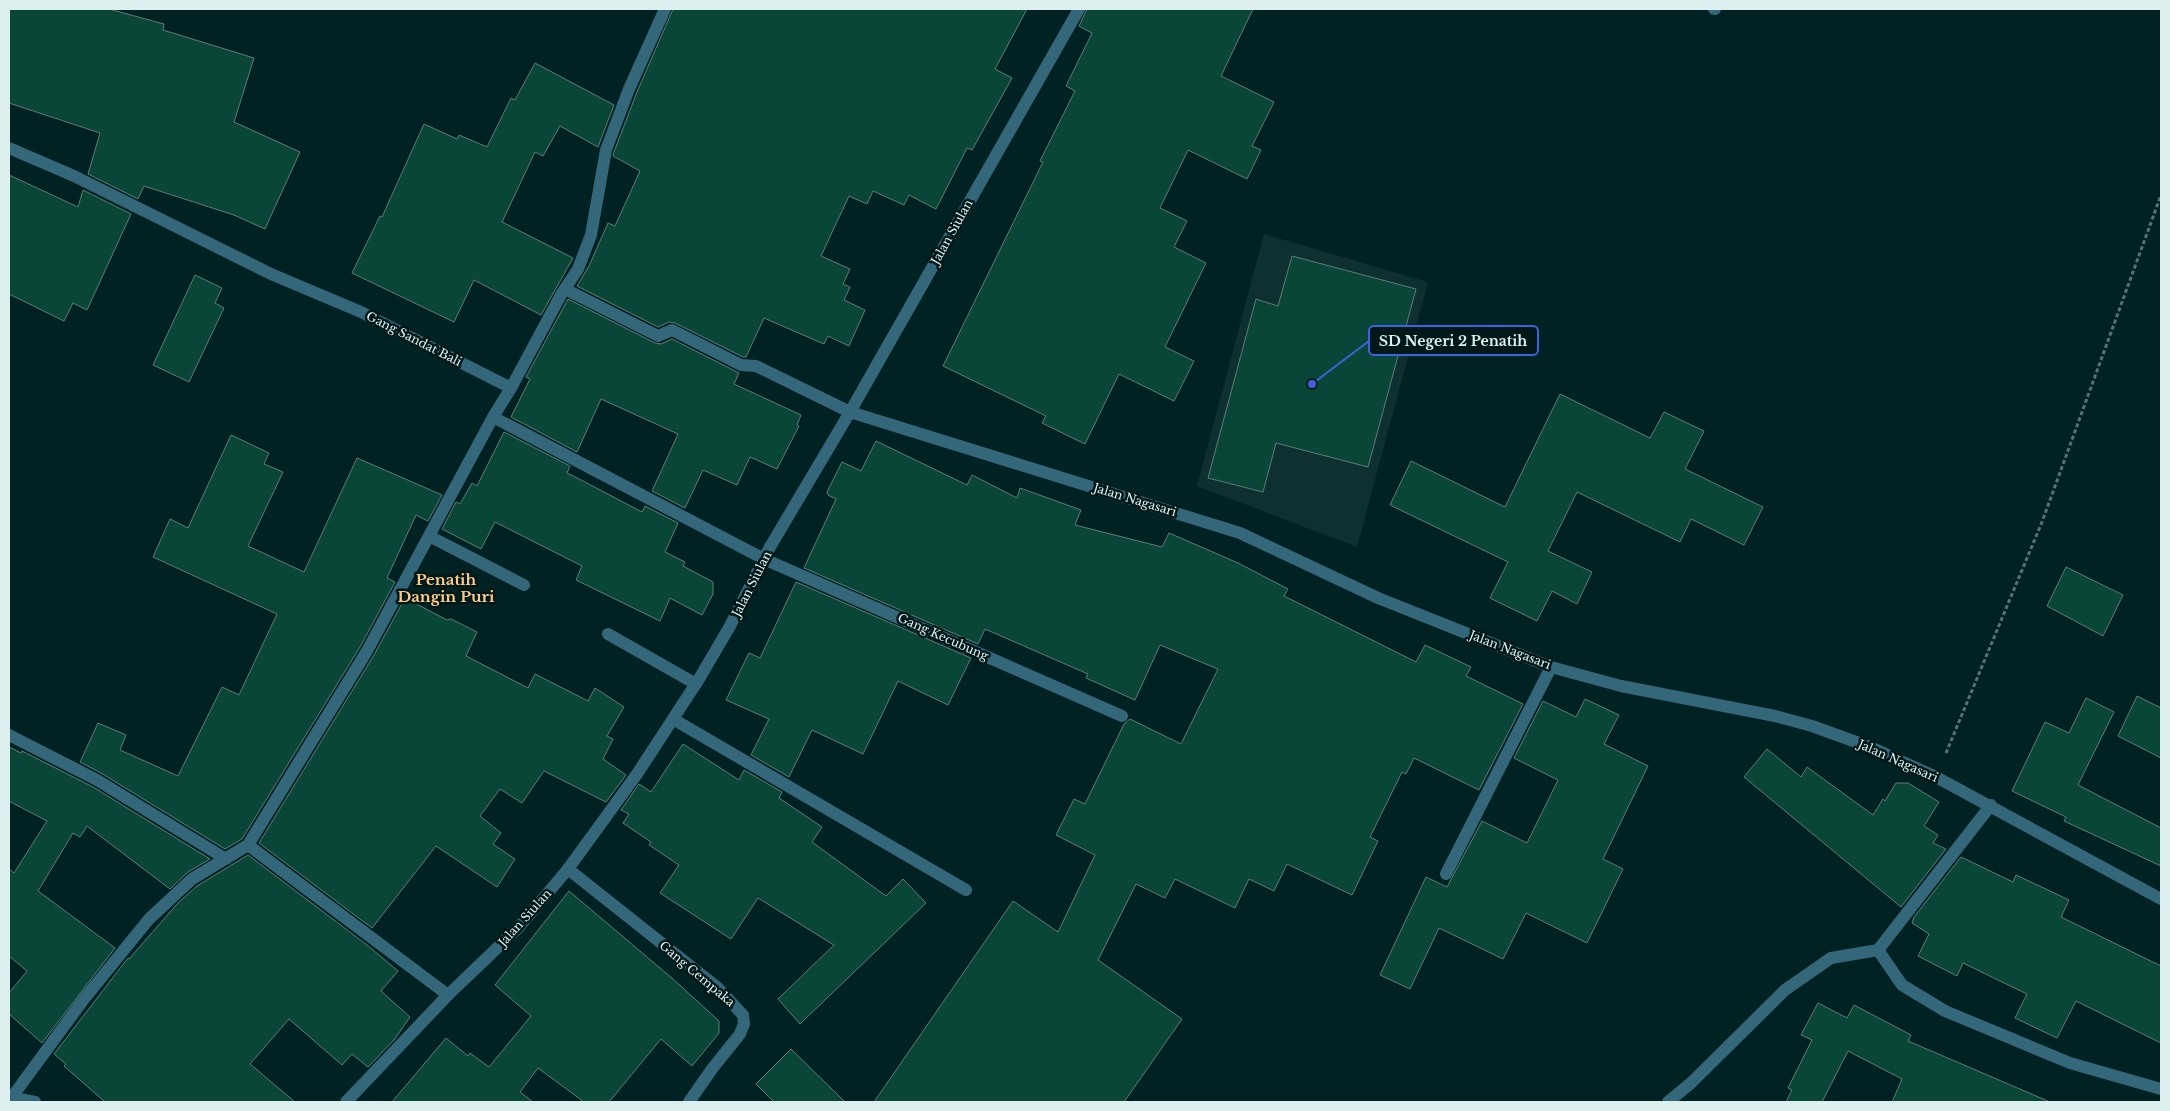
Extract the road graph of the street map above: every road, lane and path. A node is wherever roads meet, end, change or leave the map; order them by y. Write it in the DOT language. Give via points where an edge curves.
graph roads {
  1 [pos="665,9"];
  2 [pos="1079,9"];
  3 [pos="9,148"];
  4 [pos="2161,195"];
  5 [pos="564,289"];
  6 [pos="511,388"];
  7 [pos="850,412"];
  8 [pos="493,417"];
  9 [pos="429,536"];
  10 [pos="764,558"];
  11 [pos="524,585"];
  12 [pos="608,634"];
  13 [pos="1551,667"];
  14 [pos="696,684"];
  15 [pos="1122,716"];
  16 [pos="673,719"];
  17 [pos="9,735"];
  18 [pos="1936,777"];
  19 [pos="1991,806"];
  20 [pos="248,845"];
  21 [pos="226,859"];
  22 [pos="568,869"];
  23 [pos="1446,874"];
  24 [pos="966,890"];
  25 [pos="2161,899"];
  26 [pos="1878,950"];
  27 [pos="448,995"];
  28 [pos="2161,1088"];
  29 [pos="10,1097"];
  30 [pos="35,1102"];
  31 [pos="346,1102"];
  32 [pos="689,1102"];
  33 [pos="1668,1102"];
  1 -- 5 [label="street" via="606,150 591,234 578,268"];
  2 -- 7 [label="street, Jalan Siulan"];
  3 -- 6 [label="street, Gang Sandat Bali" via="74,176 271,274 361,312"];
  4 -- 18 [label="path" via="2042,522"];
  5 -- 6 [label="street"];
  5 -- 7 [label="street, Jalan Nagasari" via="658,336 672,330 741,365 756,366"];
  6 -- 8 [label="street"];
  7 -- 10 [label="street, Jalan Siulan"];
  7 -- 13 [label="street, Jalan Nagasari" via="1240,533 1378,598"];
  8 -- 9 [label="street"];
  8 -- 10 [label="street"];
  9 -- 11 [label="street"];
  9 -- 20 [label="street" via="367,651"];
  10 -- 14 [label="street, Jalan Siulan"];
  10 -- 15 [label="street, Gang Kecubung"];
  12 -- 14 [label="street"];
  13 -- 18 [label="street, Jalan Nagasari" via="1620,686 1812,726 1870,747"];
  13 -- 23 [label="street"];
  14 -- 16 [label="street, Jalan Siulan"];
  16 -- 22 [label="street, Jalan Siulan"];
  16 -- 24 [label="street"];
  17 -- 21 [label="street" via="97,780"];
  18 -- 19 [label="street, Jalan Nagasari"];
  19 -- 25 [label="street, Jalan Nagasari"];
  19 -- 26 [label="street"];
  20 -- 21 [label="street"];
  20 -- 27 [label="street"];
  21 -- 29 [label="street" via="192,879 149,920"];
  22 -- 27 [label="street, Jalan Siulan" via="519,927"];
  22 -- 32 [label="street, Gang Cempaka" via="718,988 742,1015 744,1024 740,1034"];
  26 -- 28 [label="street" via="1902,985 1945,1011 2070,1063"];
  26 -- 33 [label="street" via="1831,958 1785,990"];
  27 -- 31 [label="street, Jalan Siulan"];
  29 -- 30 [label="street"];
}
